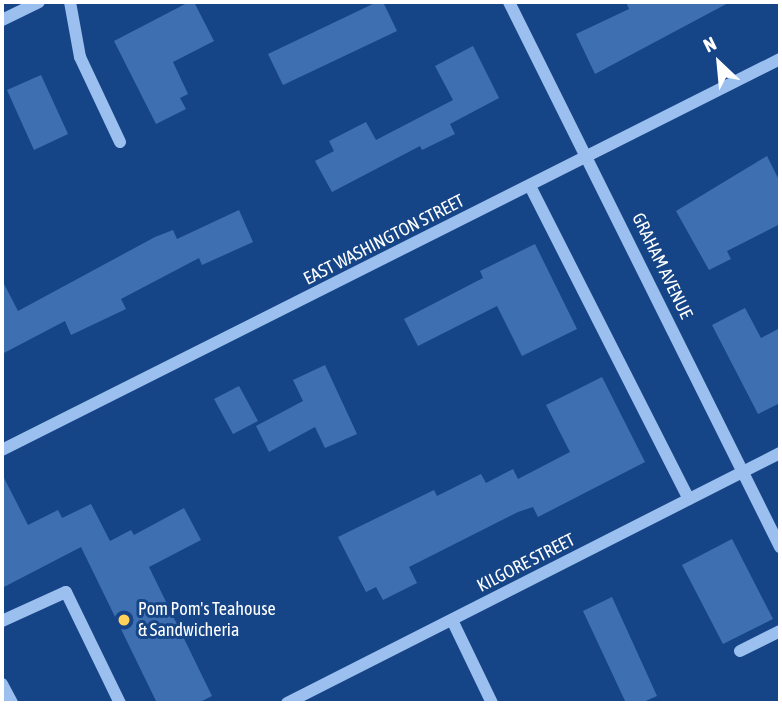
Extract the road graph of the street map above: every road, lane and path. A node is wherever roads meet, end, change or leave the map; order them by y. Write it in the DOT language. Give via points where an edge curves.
graph roads {
  1 [pos="39,2"];
  2 [pos="70,2"];
  3 [pos="509,2"];
  4 [pos="14,7"];
  5 [pos="2,20"];
  6 [pos="780,59"];
  7 [pos="120,142"];
  8 [pos="590,157"];
  9 [pos="530,186"];
  10 [pos="2,450"];
  11 [pos="780,453"];
  12 [pos="743,472"];
  13 [pos="689,499"];
  14 [pos="780,547"];
  15 [pos="452,620"];
  16 [pos="2,621"];
  17 [pos="780,631"];
  18 [pos="740,651"];
  19 [pos="2,684"];
  20 [pos="12,703"];
  21 [pos="120,703"];
  22 [pos="287,703"];
  23 [pos="492,703"];
  1 -- 4 [label="street"];
  2 -- 7 [label="street" via="80,57"];
  3 -- 8 [label="street, GRAHAM AVENUE"];
  4 -- 5 [label="street"];
  6 -- 8 [label="street, EAST WASHINGTON STREET"];
  8 -- 9 [label="street, EAST WASHINGTON STREET"];
  8 -- 12 [label="street, GRAHAM AVENUE"];
  9 -- 10 [label="street, EAST WASHINGTON STREET"];
  9 -- 13 [label="street"];
  11 -- 12 [label="street, KILGORE STREET"];
  12 -- 13 [label="street, KILGORE STREET"];
  12 -- 14 [label="street, GRAHAM AVENUE"];
  13 -- 15 [label="street, KILGORE STREET"];
  15 -- 22 [label="street, KILGORE STREET"];
  15 -- 23 [label="street"];
  16 -- 21 [label="street" via="66,592"];
  17 -- 18 [label="street"];
  19 -- 20 [label="street"];
}
